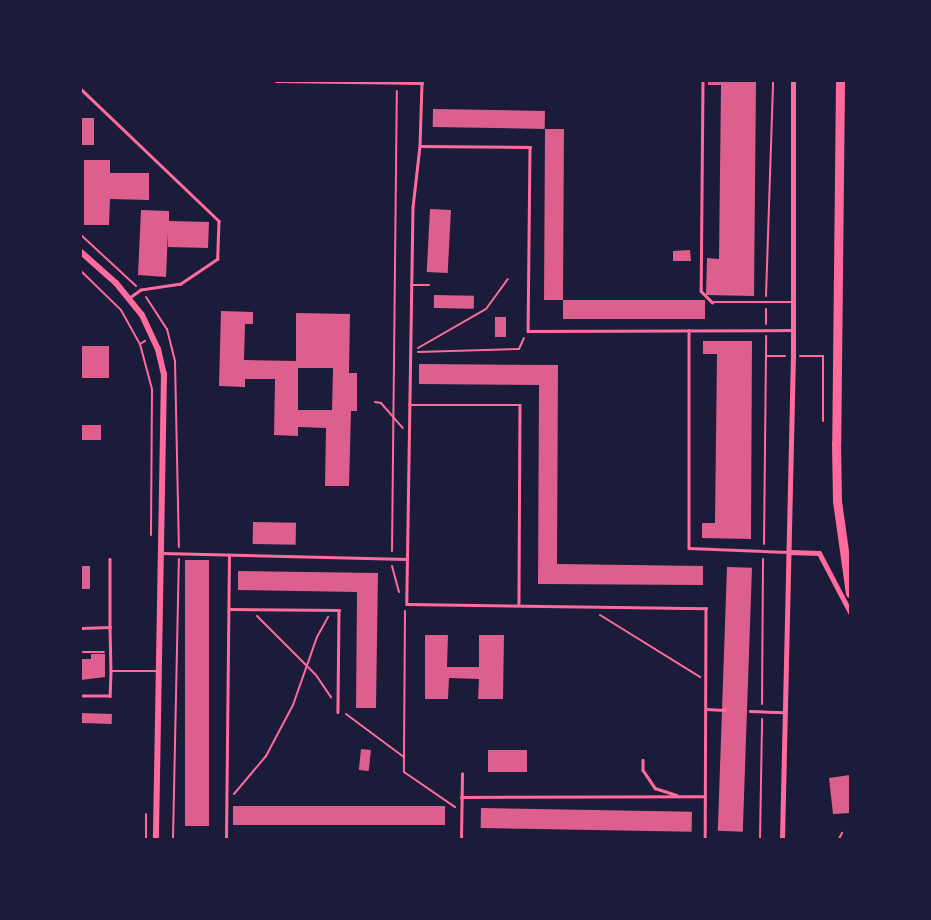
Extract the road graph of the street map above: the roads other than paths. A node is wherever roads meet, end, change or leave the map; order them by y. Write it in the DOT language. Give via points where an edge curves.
graph roads {
  1 [pos="276,81"];
  2 [pos="702,81"];
  3 [pos="793,81"];
  4 [pos="840,81"];
  5 [pos="408,82"];
  6 [pos="81,89"];
  7 [pos="420,146"];
  8 [pos="81,252"];
  9 [pos="411,285"];
  10 [pos="429,285"];
  11 [pos="130,298"];
  12 [pos="793,302"];
  13 [pos="689,330"];
  14 [pos="793,330"];
  15 [pos="409,405"];
  16 [pos="790,552"];
  17 [pos="163,553"];
  18 [pos="230,555"];
  19 [pos="406,558"];
  20 [pos="110,559"];
  21 [pos="850,593"];
  22 [pos="519,606"];
  23 [pos="229,609"];
  24 [pos="850,612"];
  25 [pos="110,627"];
  26 [pos="81,628"];
  27 [pos="161,670"];
  28 [pos="111,671"];
  29 [pos="81,696"];
  30 [pos="706,709"];
  31 [pos="725,710"];
  32 [pos="750,711"];
  33 [pos="338,712"];
  34 [pos="785,712"];
  35 [pos="643,760"];
  36 [pos="462,774"];
  37 [pos="681,796"];
  38 [pos="705,796"];
  39 [pos="461,797"];
  40 [pos="156,839"];
  41 [pos="226,839"];
  42 [pos="461,839"];
  43 [pos="705,839"];
  44 [pos="782,839"];
  1 -- 5 [label="lane"];
  2 -- 12 [label="lane" via="701,292 712,302"];
  3 -- 12 [label="street"];
  4 -- 21 [label="main road" via="837,500"];
  5 -- 7 [label="lane" via="422,83"];
  6 -- 11 [label="lane" via="219,221 218,259 181,284 141,290"];
  7 -- 9 [label="lane" via="412,207"];
  7 -- 13 [label="lane" via="530,147 528,331"];
  8 -- 11 [label="street"];
  9 -- 10 [label="lane"];
  9 -- 15 [label="lane"];
  11 -- 17 [label="street" via="153,337 164,381"];
  12 -- 14 [label="street"];
  13 -- 14 [label="lane"];
  13 -- 16 [label="lane" via="689,548"];
  14 -- 16 [label="street"];
  15 -- 19 [label="lane"];
  15 -- 22 [label="lane" via="520,405"];
  16 -- 24 [label="street" via="819,553"];
  16 -- 34 [label="street"];
  17 -- 18 [label="lane"];
  17 -- 27 [label="street"];
  18 -- 19 [label="lane"];
  18 -- 23 [label="lane"];
  19 -- 22 [label="lane" via="407,604"];
  20 -- 25 [label="lane"];
  22 -- 30 [label="lane" via="706,608"];
  23 -- 33 [label="lane" via="339,610"];
  23 -- 41 [label="lane"];
  25 -- 26 [label="lane"];
  25 -- 28 [label="lane"];
  27 -- 28 [label="lane"];
  27 -- 40 [label="street"];
  28 -- 29 [label="lane" via="110,696"];
  30 -- 31 [label="lane"];
  30 -- 38 [label="lane"];
  32 -- 34 [label="lane"];
  34 -- 44 [label="street"];
  35 -- 37 [label="lane" via="643,770 655,788"];
  36 -- 39 [label="lane"];
  37 -- 38 [label="lane"];
  37 -- 39 [label="lane"];
  38 -- 43 [label="lane"];
  39 -- 42 [label="lane"];
}
